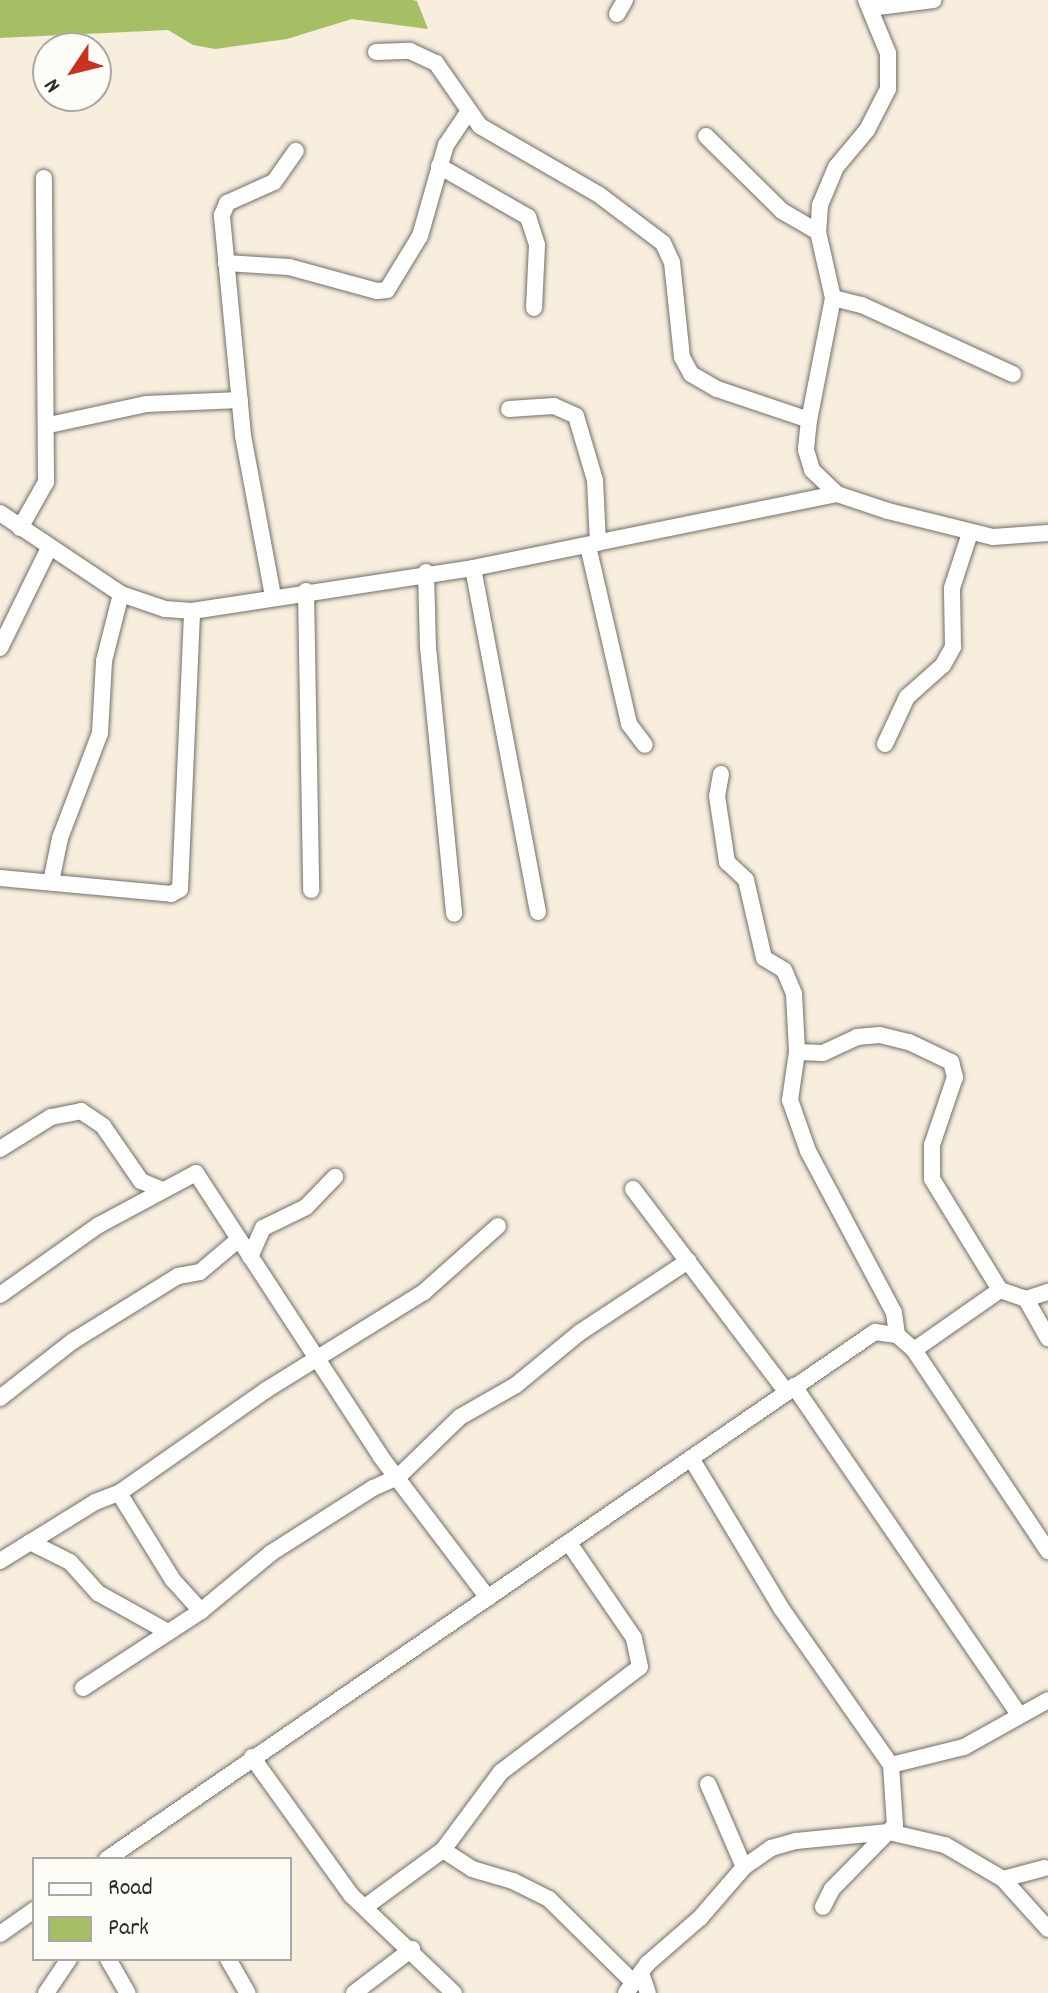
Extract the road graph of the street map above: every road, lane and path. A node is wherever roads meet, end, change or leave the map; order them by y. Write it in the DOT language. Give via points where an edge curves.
graph roads {
  1 [pos="933,0"];
  2 [pos="868,4"];
  3 [pos="376,52"];
  4 [pos="469,111"];
  5 [pos="706,136"];
  6 [pos="296,151"];
  7 [pos="439,166"];
  8 [pos="44,178"];
  9 [pos="818,232"];
  10 [pos="226,263"];
  11 [pos="833,298"];
  12 [pos="534,308"];
  13 [pos="1013,374"];
  14 [pos="240,400"];
  15 [pos="509,409"];
  16 [pos="809,420"];
  17 [pos="49,425"];
  18 [pos="837,494"];
  19 [pos="0,513"];
  20 [pos="20,528"];
  21 [pos="970,533"];
  22 [pos="1048,533"];
  23 [pos="593,545"];
  24 [pos="48,550"];
  25 [pos="473,568"];
  26 [pos="426,572"];
  27 [pos="306,591"];
  28 [pos="121,594"];
  29 [pos="273,596"];
  30 [pos="192,611"];
  31 [pos="0,648"];
  32 [pos="885,744"];
  33 [pos="645,745"];
  34 [pos="721,774"];
  35 [pos="0,878"];
  36 [pos="51,882"];
  37 [pos="311,890"];
  38 [pos="538,912"];
  39 [pos="454,914"];
  40 [pos="797,1052"];
  41 [pos="0,1149"];
  42 [pos="335,1177"];
  43 [pos="160,1189"];
  44 [pos="633,1189"];
  45 [pos="498,1226"];
  46 [pos="239,1239"];
  47 [pos="250,1257"];
  48 [pos="688,1261"];
  49 [pos="1000,1290"];
  50 [pos="1048,1292"];
  51 [pos="0,1295"];
  52 [pos="1026,1299"];
  53 [pos="897,1335"];
  54 [pos="1048,1338"];
  55 [pos="914,1350"];
  56 [pos="315,1359"];
  57 [pos="790,1389"];
  58 [pos="0,1398"];
  59 [pos="691,1458"];
  60 [pos="398,1477"];
  61 [pos="119,1493"];
  62 [pos="30,1542"];
  63 [pos="569,1543"];
  64 [pos="1048,1551"];
  65 [pos="0,1561"];
  66 [pos="488,1598"];
  67 [pos="201,1611"];
  68 [pos="168,1632"];
  69 [pos="83,1688"];
  70 [pos="1048,1700"];
  71 [pos="1019,1715"];
  72 [pos="252,1757"];
  73 [pos="891,1765"];
  74 [pos="708,1784"];
  75 [pos="889,1832"];
  76 [pos="443,1850"];
  77 [pos="110,1857"];
  78 [pos="744,1867"];
  79 [pos="1045,1868"];
  80 [pos="1003,1879"];
  81 [pos="365,1907"];
  82 [pos="823,1907"];
  83 [pos="32,1911"];
  84 [pos="1048,1929"];
  85 [pos="0,1934"];
  86 [pos="412,1949"];
  87 [pos="68,1961"];
  88 [pos="109,1961"];
  89 [pos="229,1961"];
  90 [pos="637,1985"];
  91 [pos="46,1993"];
  92 [pos="128,1993"];
  93 [pos="248,1993"];
  94 [pos="354,1993"];
  95 [pos="454,1993"];
  1 -- 2 [label="street"];
  2 -- 9 [label="street" via="888,53 888,89 867,130 827,185"];
  3 -- 4 [label="street" via="410,51 436,63"];
  4 -- 7 [label="street" via="454,128"];
  4 -- 16 [label="street" via="490,133 598,194 663,243 672,262 682,357 691,374 717,389"];
  5 -- 9 [label="street" via="782,211"];
  6 -- 10 [label="street" via="274,182 227,203 222,215"];
  7 -- 10 [label="street" via="420,236 387,290 289,267"];
  7 -- 12 [label="street" via="528,217 537,245"];
  8 -- 17 [label="street"];
  9 -- 11 [label="street"];
  10 -- 14 [label="street"];
  11 -- 13 [label="street" via="862,305"];
  11 -- 16 [label="street"];
  14 -- 17 [label="street" via="146,404"];
  14 -- 29 [label="street"];
  15 -- 23 [label="street" via="554,406 576,416 593,471"];
  16 -- 18 [label="street" via="806,450 812,470"];
  17 -- 20 [label="street" via="46,482"];
  18 -- 21 [label="street"];
  18 -- 23 [label="street"];
  19 -- 20 [label="street"];
  20 -- 24 [label="street"];
  21 -- 22 [label="street"];
  21 -- 32 [label="street" via="952,588 953,647 943,665 907,697"];
  23 -- 25 [label="street"];
  23 -- 33 [label="street" via="629,724"];
  24 -- 28 [label="street"];
  24 -- 31 [label="street"];
  25 -- 26 [label="street"];
  25 -- 38 [label="street"];
  26 -- 27 [label="street"];
  26 -- 39 [label="street" via="428,647"];
  27 -- 29 [label="street"];
  27 -- 37 [label="street"];
  28 -- 30 [label="street" via="165,609"];
  28 -- 36 [label="street" via="104,661 100,733 60,838"];
  29 -- 30 [label="street"];
  30 -- 36 [label="street" via="182,884 171,894"];
  34 -- 40 [label="street" via="717,796 727,862 746,880 766,961 779,965 790,981"];
  35 -- 36 [label="street"];
  40 -- 49 [label="street" via="823,1053 857,1037 880,1035 909,1042 954,1066 929,1168"];
  40 -- 53 [label="street" via="790,1100 894,1313"];
  41 -- 43 [label="street" via="51,1117 81,1111 103,1126 141,1181"];
  42 -- 47 [label="street" via="306,1207 263,1228"];
  43 -- 46 [label="street" via="196,1173"];
  43 -- 51 [label="street"];
  44 -- 48 [label="street"];
  45 -- 56 [label="street" via="438,1282"];
  46 -- 47 [label="street"];
  46 -- 58 [label="street" via="200,1272 178,1276 73,1341"];
  47 -- 56 [label="street"];
  48 -- 57 [label="street"];
  48 -- 60 [label="street" via="579,1333 516,1385 460,1417"];
  49 -- 52 [label="street"];
  49 -- 55 [label="street"];
  50 -- 52 [label="street"];
  52 -- 54 [label="street"];
  53 -- 55 [label="street"];
  53 -- 57 [label="street" via="875,1332"];
  55 -- 64 [label="street"];
  56 -- 60 [label="street"];
  56 -- 61 [label="street"];
  57 -- 59 [label="street"];
  57 -- 71 [label="street"];
  59 -- 63 [label="street"];
  59 -- 73 [label="street" via="781,1608"];
  60 -- 66 [label="street"];
  60 -- 67 [label="street" via="271,1553"];
  61 -- 62 [label="street"];
  61 -- 67 [label="street" via="173,1580"];
  62 -- 65 [label="street"];
  62 -- 68 [label="street" via="70,1562 98,1593"];
  63 -- 66 [label="street"];
  63 -- 76 [label="street" via="634,1638 640,1667 501,1772"];
  66 -- 72 [label="street"];
  67 -- 68 [label="street"];
  68 -- 69 [label="street"];
  70 -- 71 [label="street"];
  71 -- 73 [label="street" via="964,1747"];
  72 -- 77 [label="street"];
  72 -- 81 [label="street"];
  73 -- 75 [label="street" via="897,1811"];
  74 -- 78 [label="street"];
  75 -- 78 [label="street" via="796,1841 771,1848"];
  75 -- 80 [label="street" via="945,1845"];
  75 -- 82 [label="street" via="832,1889"];
  76 -- 81 [label="street"];
  76 -- 90 [label="street" via="472,1869 549,1899"];
  78 -- 90 [label="street"];
  79 -- 80 [label="street"];
  80 -- 84 [label="street"];
  81 -- 86 [label="street"];
  83 -- 85 [label="street"];
  86 -- 94 [label="street"];
  86 -- 95 [label="street"];
  87 -- 91 [label="street"];
  88 -- 92 [label="street"];
  89 -- 93 [label="street"];
}
